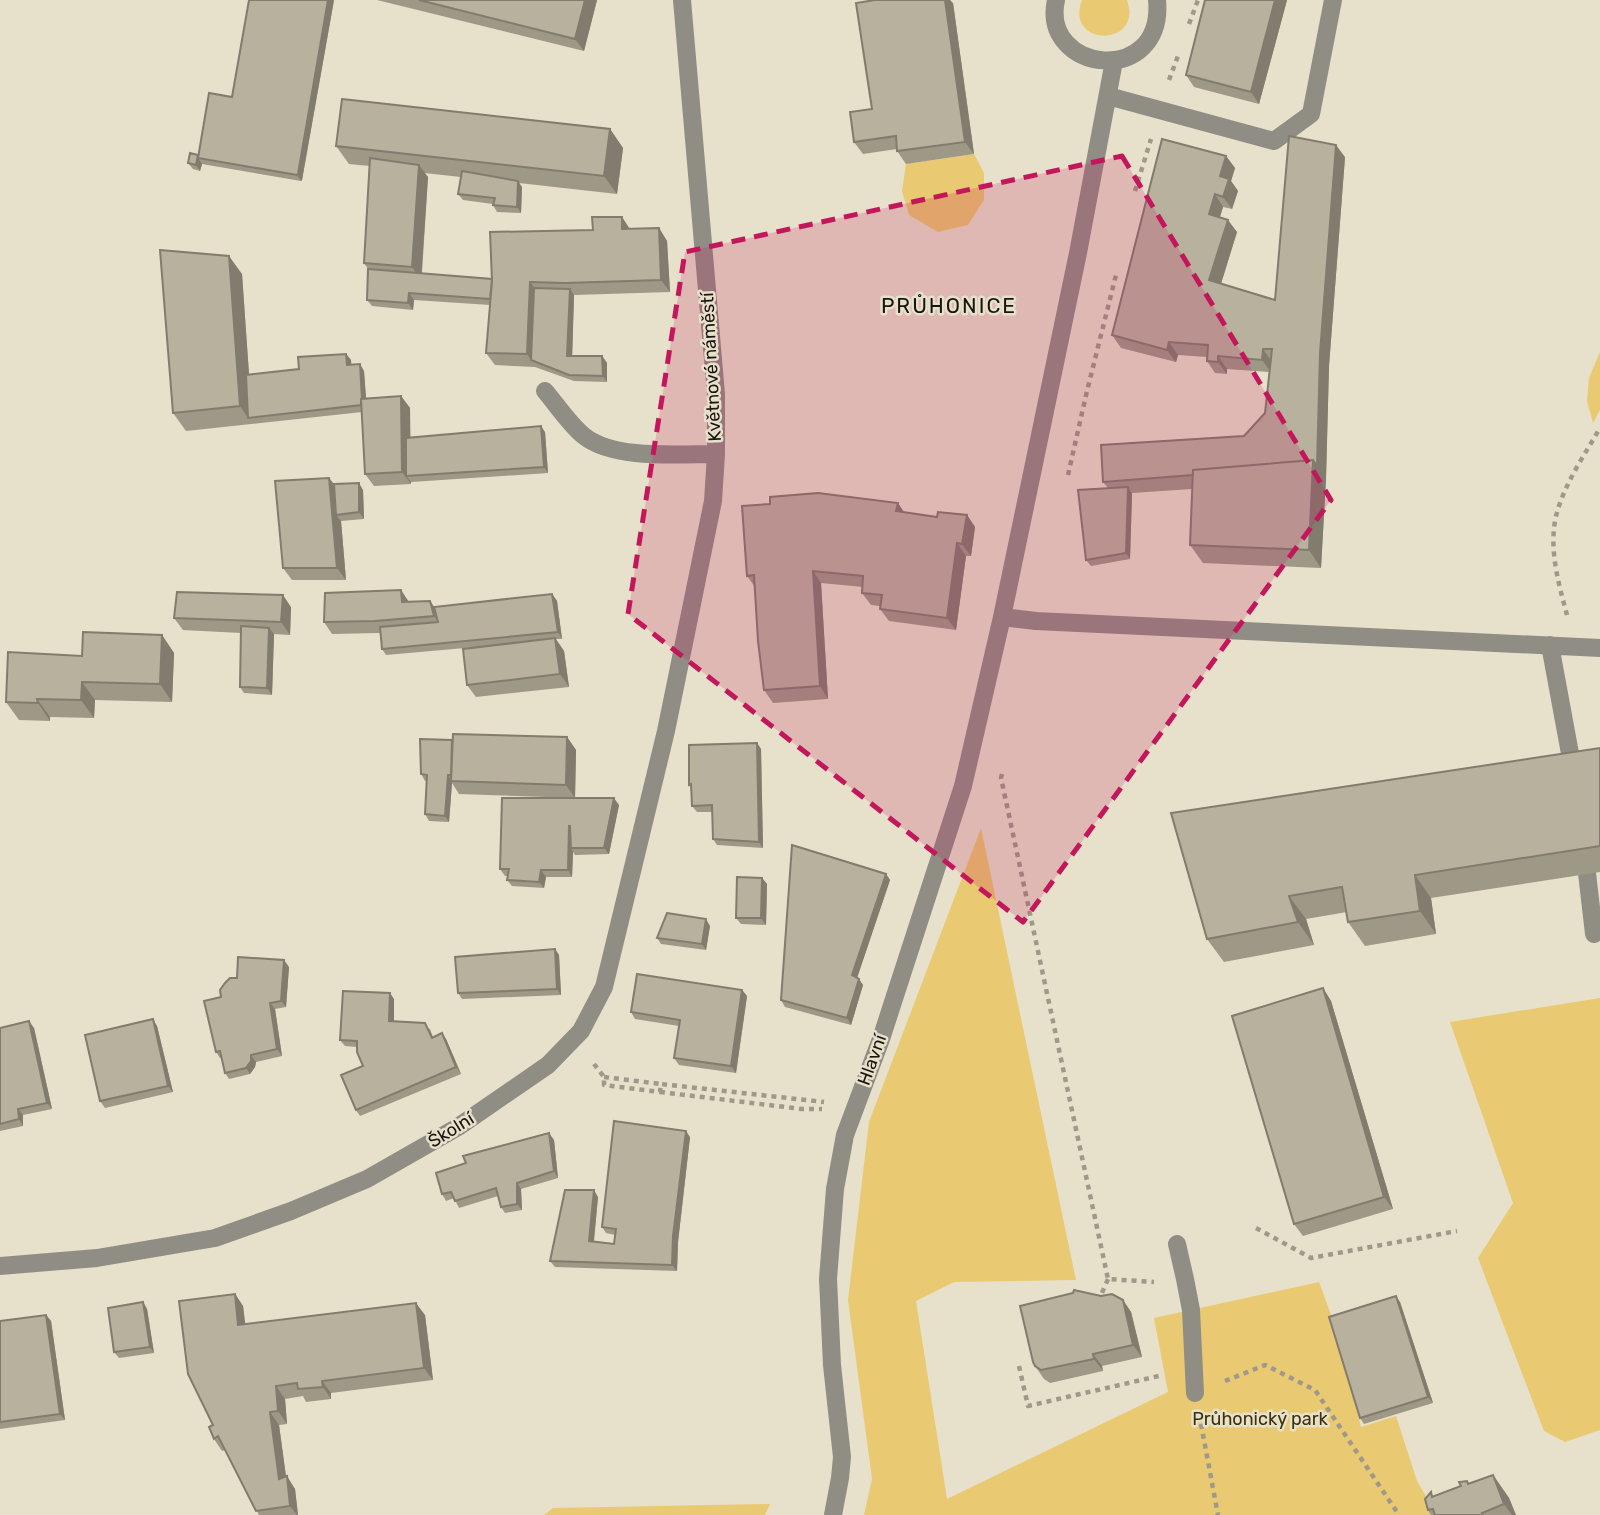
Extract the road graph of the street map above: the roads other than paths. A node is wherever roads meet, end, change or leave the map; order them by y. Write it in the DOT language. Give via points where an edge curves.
graph roads {
  1 [pos="681,0"];
  2 [pos="1056,0"];
  3 [pos="1157,0"];
  4 [pos="1333,0"];
  5 [pos="1114,61"];
  6 [pos="1108,96"];
  7 [pos="545,391"];
  8 [pos="716,454"];
  9 [pos="1002,617"];
  10 [pos="1550,645"];
  11 [pos="1600,648"];
  12 [pos="666,731"];
  13 [pos="1574,777"];
  14 [pos="1587,873"];
  15 [pos="1594,934"];
  16 [pos="1177,1244"];
  17 [pos="0,1266"];
  18 [pos="1195,1393"];
  19 [pos="833,1515"];
  1 -- 8 [label="street, Květnové náměstí" via="716,394"];
  2 -- 5 [label="street" via="1058,29 1068,45 1083,56"];
  3 -- 5 [label="street" via="1155,28 1146,44"];
  4 -- 6 [label="street" via="1311,114 1274,141"];
  5 -- 6 [label="street"];
  6 -- 9 [label="street"];
  7 -- 8 [label="street" via="583,436 601,447 626,453"];
  8 -- 12 [label="street, Květnové náměstí" via="713,500"];
  9 -- 10 [label="street"];
  9 -- 19 [label="street, Hlavní" via="963,786 845,1135 835,1189 828,1279 842,1457"];
  10 -- 11 [label="street"];
  10 -- 13 [label="street"];
  12 -- 17 [label="street, Školní" via="604,987 581,1031 548,1065 458,1127 367,1180 291,1211 215,1238 97,1258"];
  14 -- 15 [label="street"];
  16 -- 18 [label="street" via="1191,1310"];
}
